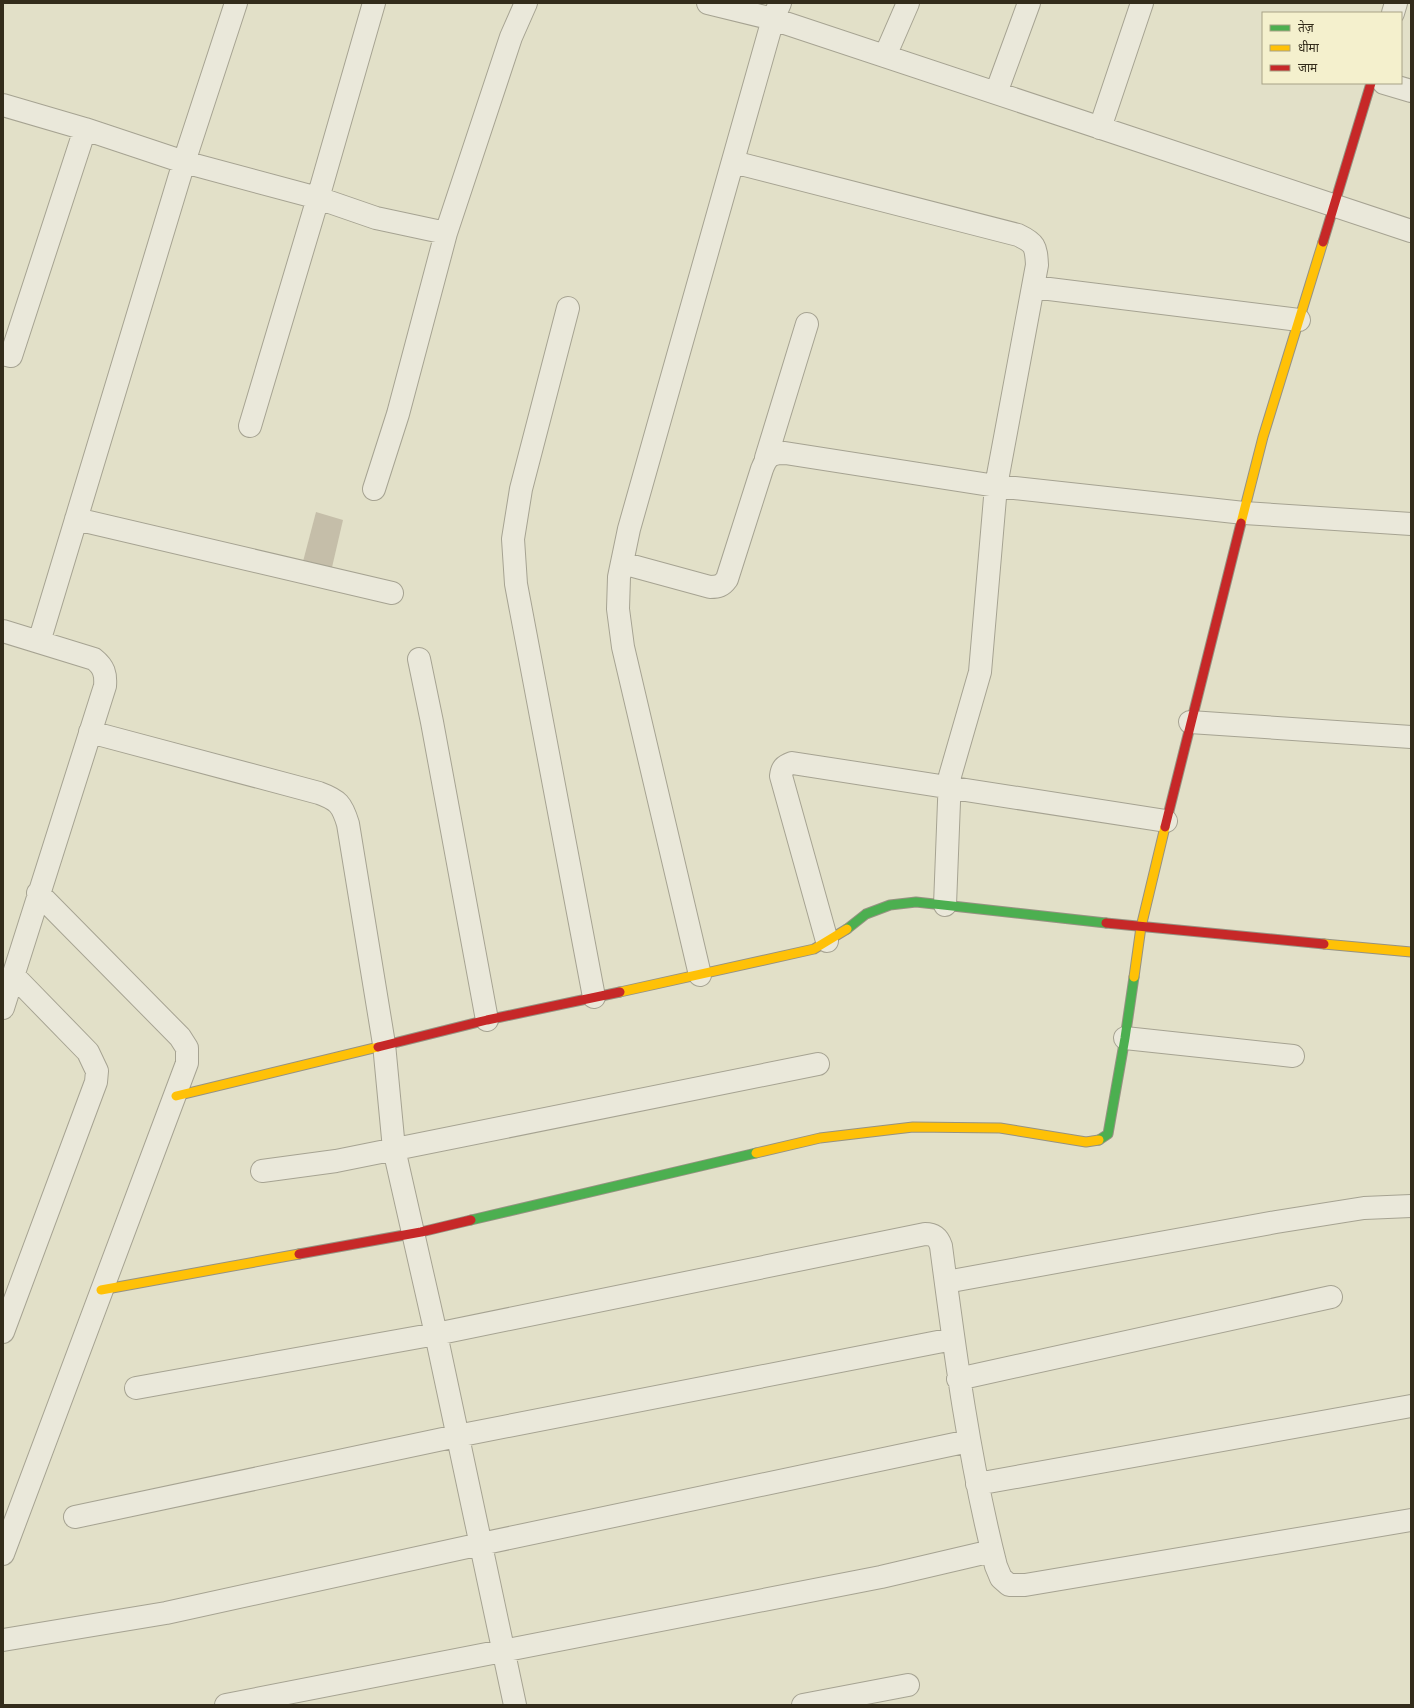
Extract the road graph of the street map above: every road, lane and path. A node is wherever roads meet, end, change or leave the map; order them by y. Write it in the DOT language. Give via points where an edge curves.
graph roads {
  1 [pos="236,3"];
  2 [pos="374,3"];
  3 [pos="526,3"];
  4 [pos="708,3"];
  5 [pos="908,3"];
  6 [pos="1029,3"];
  7 [pos="1142,3"];
  8 [pos="776,11"];
  9 [pos="885,56"];
  10 [pos="1372,84"];
  11 [pos="1387,84"];
  12 [pos="1411,91"];
  13 [pos="996,93"];
  14 [pos="3,105"];
  15 [pos="1100,128"];
  16 [pos="85,129"];
  17 [pos="184,162"];
  18 [pos="733,162"];
  19 [pos="318,198"];
  20 [pos="1334,205"];
  21 [pos="1411,231"];
  22 [pos="446,233"];
  23 [pos="1033,287"];
  24 [pos="568,308"];
  25 [pos="1299,320"];
  26 [pos="806,324"];
  27 [pos="3,354"];
  28 [pos="250,426"];
  29 [pos="766,458"];
  30 [pos="996,486"];
  31 [pos="374,489"];
  32 [pos="1244,513"];
  33 [pos="76,519"];
  34 [pos="1411,524"];
  35 [pos="622,563"];
  36 [pos="392,593"];
  37 [pos="3,631"];
  38 [pos="39,642"];
  39 [pos="419,659"];
  40 [pos="1190,722"];
  41 [pos="90,732"];
  42 [pos="1411,738"];
  43 [pos="950,788"];
  44 [pos="1166,821"];
  45 [pos="38,893"];
  46 [pos="945,905"];
  47 [pos="1141,926"];
  48 [pos="828,941"];
  49 [pos="1411,952"];
  50 [pos="13,975"];
  51 [pos="700,975"];
  52 [pos="594,996"];
  53 [pos="3,1008"];
  54 [pos="486,1020"];
  55 [pos="1125,1038"];
  56 [pos="384,1044"];
  57 [pos="1292,1056"];
  58 [pos="818,1064"];
  59 [pos="176,1096"];
  60 [pos="394,1149"];
  61 [pos="262,1171"];
  62 [pos="1411,1206"];
  63 [pos="414,1233"];
  64 [pos="946,1282"];
  65 [pos="101,1290"];
  66 [pos="1331,1297"];
  67 [pos="3,1332"];
  68 [pos="436,1334"];
  69 [pos="953,1339"];
  70 [pos="958,1379"];
  71 [pos="136,1388"];
  72 [pos="1411,1406"];
  73 [pos="457,1436"];
  74 [pos="969,1441"];
  75 [pos="977,1484"];
  76 [pos="75,1517"];
  77 [pos="1411,1520"];
  78 [pos="481,1544"];
  79 [pos="992,1551"];
  80 [pos="3,1554"];
  81 [pos="3,1640"];
  82 [pos="504,1651"];
  83 [pos="908,1685"];
  84 [pos="226,1705"];
  85 [pos="515,1705"];
  86 [pos="803,1705"];
  1 -- 17 [label="street"];
  2 -- 19 [label="street"];
  3 -- 22 [label="street" via="511,37"];
  4 -- 8 [label="street"];
  5 -- 9 [label="street"];
  6 -- 13 [label="street"];
  7 -- 15 [label="street"];
  8 -- 9 [label="street"];
  8 -- 18 [label="street"];
  9 -- 13 [label="street"];
  10 -- 20 [label="street"];
  11 -- 12 [label="street"];
  13 -- 15 [label="street"];
  14 -- 16 [label="street"];
  15 -- 20 [label="street"];
  16 -- 17 [label="street"];
  16 -- 27 [label="street" via="10,356"];
  17 -- 19 [label="street"];
  17 -- 33 [label="street"];
  18 -- 23 [label="street" via="1018,234 1031,241 1036,250 1037,265"];
  18 -- 35 [label="street" via="631,521"];
  19 -- 22 [label="street" via="376,218"];
  19 -- 28 [label="street"];
  20 -- 21 [label="street"];
  20 -- 25 [label="street"];
  22 -- 31 [label="street" via="398,414"];
  23 -- 25 [label="street"];
  23 -- 30 [label="street"];
  24 -- 52 [label="street" via="521,489 513,539 516,584"];
  25 -- 32 [label="street" via="1263,438"];
  26 -- 29 [label="street"];
  29 -- 30 [label="street" via="776,453 785,453"];
  29 -- 35 [label="street" via="724,584 710,586"];
  30 -- 32 [label="street"];
  30 -- 43 [label="street" via="980,672 950,776"];
  32 -- 34 [label="street"];
  32 -- 40 [label="street"];
  33 -- 36 [label="street"];
  33 -- 38 [label="street"];
  35 -- 51 [label="street" via="618,609 623,647"];
  37 -- 38 [label="street"];
  38 -- 41 [label="street" via="94,659 102,665 106,674 105,686"];
  39 -- 54 [label="street"];
  40 -- 42 [label="street"];
  40 -- 44 [label="street"];
  41 -- 45 [label="street"];
  41 -- 56 [label="street" via="334,798 343,809 348,824"];
  43 -- 44 [label="street"];
  43 -- 46 [label="street"];
  43 -- 48 [label="street" via="792,763 782,770 781,776"];
  44 -- 47 [label="street"];
  45 -- 50 [label="street"];
  45 -- 59 [label="street" via="180,1037 187,1048 187,1063"];
  46 -- 47 [label="street"];
  46 -- 48 [label="street" via="916,902 890,905 866,914 842,934"];
  47 -- 49 [label="street"];
  47 -- 55 [label="street"];
  48 -- 51 [label="street" via="814,948"];
  50 -- 53 [label="street"];
  50 -- 67 [label="street" via="88,1052 97,1071 96,1082"];
  51 -- 52 [label="street"];
  52 -- 54 [label="street"];
  54 -- 56 [label="street"];
  55 -- 57 [label="street"];
  55 -- 63 [label="street" via="1111,1123 1108,1134 1099,1140 1086,1142 1000,1128 913,1127 820,1138"];
  56 -- 59 [label="street"];
  56 -- 60 [label="street"];
  58 -- 60 [label="street"];
  59 -- 65 [label="street"];
  60 -- 61 [label="street" via="336,1161"];
  60 -- 63 [label="street"];
  62 -- 64 [label="street" via="1364,1208 1276,1222"];
  63 -- 65 [label="street"];
  63 -- 68 [label="street"];
  64 -- 68 [label="street" via="938,1238 932,1234 925,1234"];
  64 -- 69 [label="street"];
  65 -- 80 [label="street"];
  66 -- 70 [label="street"];
  68 -- 71 [label="street"];
  68 -- 73 [label="street"];
  69 -- 70 [label="street"];
  69 -- 73 [label="street"];
  70 -- 74 [label="street"];
  72 -- 75 [label="street"];
  73 -- 76 [label="street"];
  73 -- 78 [label="street"];
  74 -- 75 [label="street"];
  74 -- 78 [label="street"];
  75 -- 79 [label="street"];
  77 -- 79 [label="street" via="1025,1585 1009,1585 1001,1578"];
  78 -- 81 [label="street" via="166,1614"];
  78 -- 82 [label="street"];
  79 -- 82 [label="street" via="881,1577"];
  82 -- 84 [label="street"];
  82 -- 85 [label="street"];
  83 -- 86 [label="street"];
}
